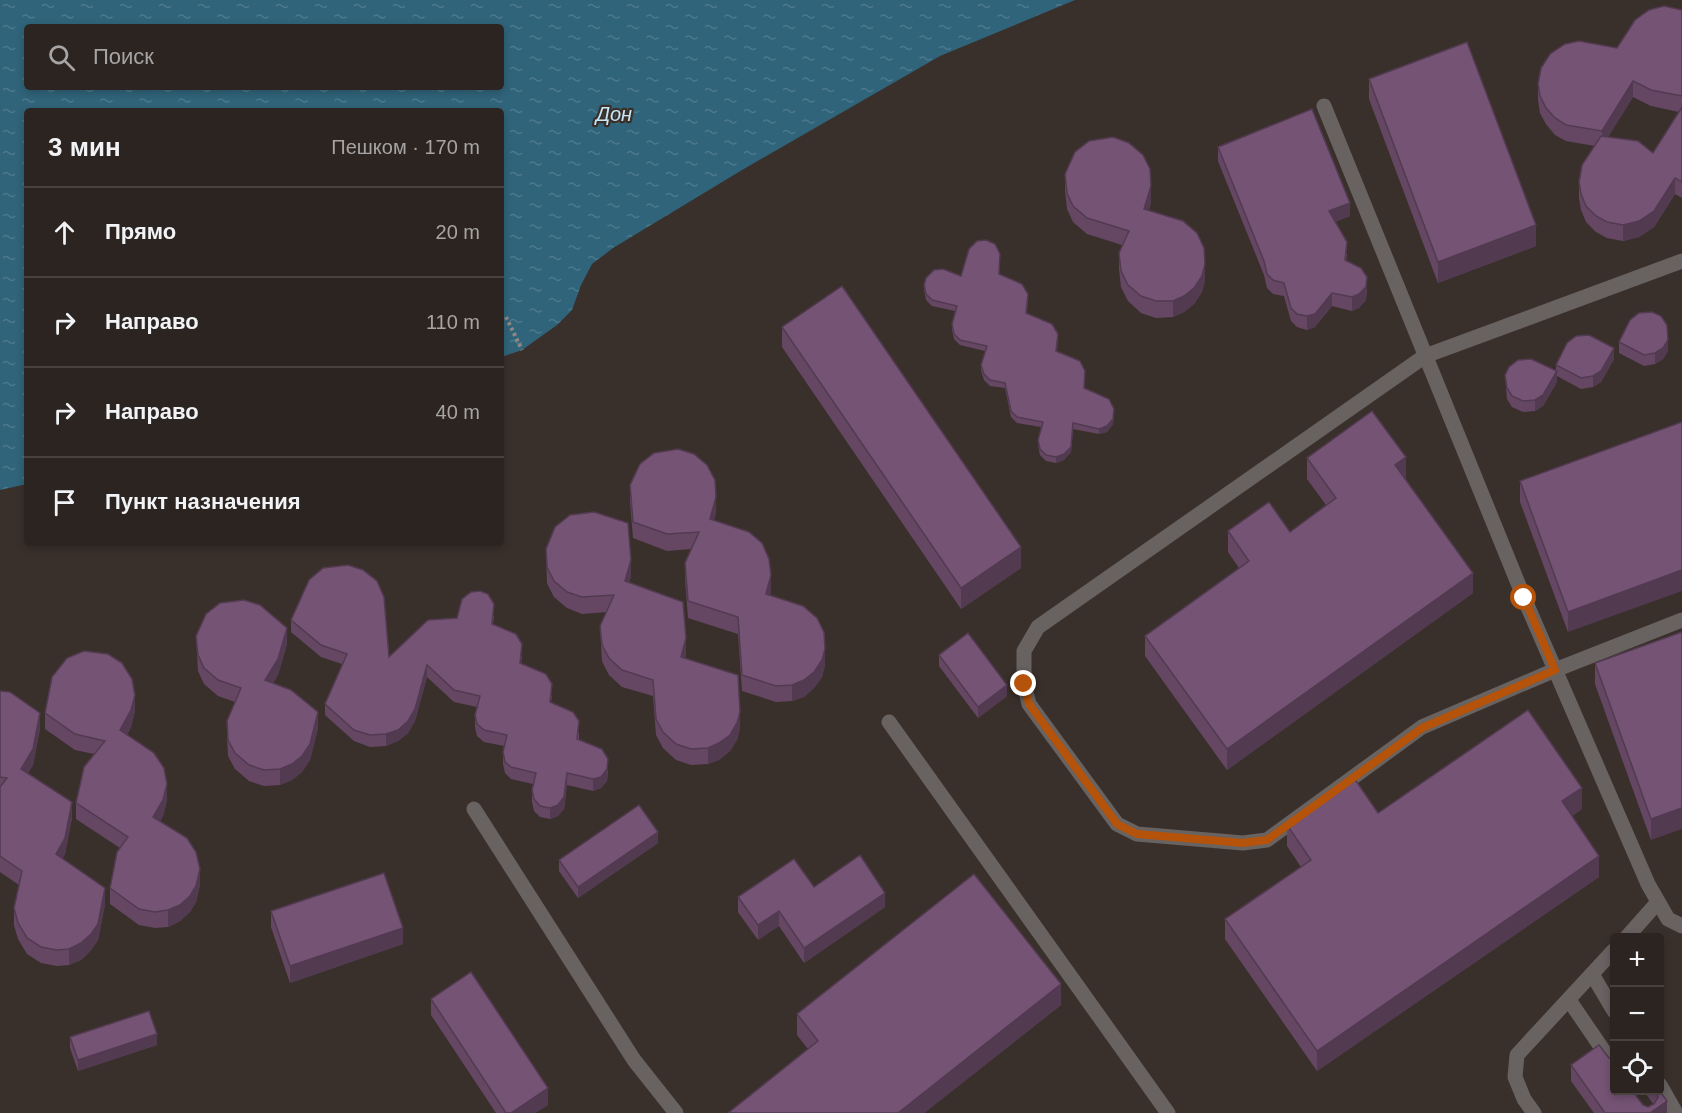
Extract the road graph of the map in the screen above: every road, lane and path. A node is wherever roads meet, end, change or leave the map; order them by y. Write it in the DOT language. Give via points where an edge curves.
graph roads {
  1 [pos="1323,105"];
  2 [pos="1682,261"];
  3 [pos="506,317"];
  4 [pos="522,350"];
  5 [pos="1425,356"];
  6 [pos="1682,620"];
  7 [pos="1555,670"];
  8 [pos="889,722"];
  9 [pos="474,809"];
  10 [pos="1658,902"];
  11 [pos="1682,926"];
  12 [pos="1630,933"];
  13 [pos="1610,954"];
  14 [pos="1592,974"];
  15 [pos="1569,1000"];
  16 [pos="1610,1004"];
  17 [pos="1610,1060"];
  18 [pos="1664,1093"];
  19 [pos="676,1113"];
  20 [pos="1168,1113"];
  21 [pos="1534,1113"];
  22 [pos="1676,1113"];
  1 -- 5 [label="lane"];
  2 -- 5 [label="lane"];
  3 -- 4 [label="path"];
  5 -- 7 [label="lane"];
  5 -- 7 [label="lane" via="1038,627 1024,651 1024,684 1029,704 1117,824 1137,834 1243,843 1267,840 1422,728"];
  6 -- 7 [label="lane"];
  7 -- 10 [label="lane"];
  8 -- 20 [label="lane"];
  9 -- 19 [label="lane" via="634,1060"];
  10 -- 11 [label="lane" via="1668,919"];
  10 -- 12 [label="lane"];
  13 -- 14 [label="lane"];
  14 -- 15 [label="lane"];
  14 -- 16 [label="lane"];
  15 -- 17 [label="lane"];
  15 -- 21 [label="lane" via="1517,1055 1515,1077"];
  18 -- 22 [label="lane"];
}
